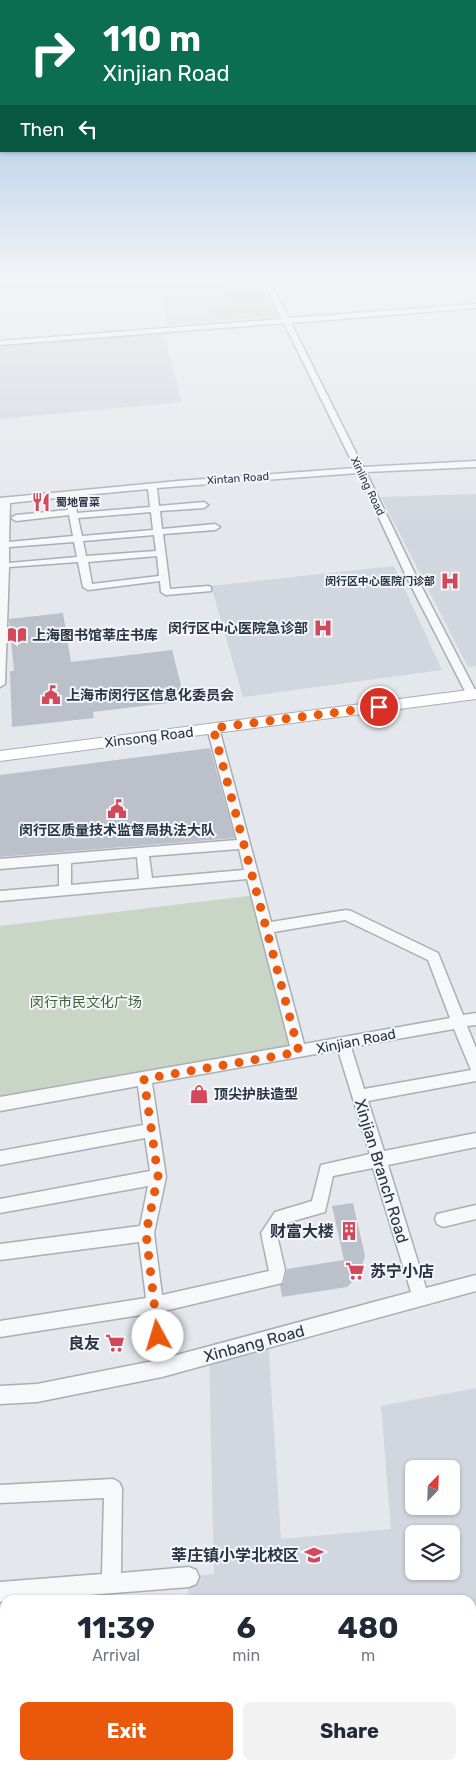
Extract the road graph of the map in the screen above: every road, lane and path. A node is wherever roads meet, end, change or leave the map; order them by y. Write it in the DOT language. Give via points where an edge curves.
graph roads {
  1 [pos="305,361"];
  2 [pos="476,464"];
  3 [pos="360,469"];
  4 [pos="152,486"];
  5 [pos="69,494"];
  6 [pos="3,500"];
  7 [pos="204,505"];
  8 [pos="154,509"];
  9 [pos="73,514"];
  10 [pos="16,518"];
  11 [pos="214,527"];
  12 [pos="157,532"];
  13 [pos="78,539"];
  14 [pos="5,545"];
  15 [pos="160,553"];
  16 [pos="2,558"];
  17 [pos="82,559"];
  18 [pos="12,565"];
  19 [pos="163,578"];
  20 [pos="208,589"];
  21 [pos="0,684"];
  22 [pos="474,695"];
  23 [pos="213,728"];
  24 [pos="0,756"];
  25 [pos="244,844"];
  26 [pos="142,852"];
  27 [pos="65,859"];
  28 [pos="0,864"];
  29 [pos="252,874"];
  30 [pos="146,883"];
  31 [pos="65,890"];
  32 [pos="0,896"];
  33 [pos="266,928"];
  34 [pos="476,1019"];
  35 [pos="458,1022"];
  36 [pos="343,1043"];
  37 [pos="299,1052"];
  38 [pos="476,1066"];
  39 [pos="476,1075"];
  40 [pos="144,1079"];
  41 [pos="359,1096"];
  42 [pos="0,1104"];
  43 [pos="151,1130"];
  44 [pos="476,1140"];
  45 [pos="0,1158"];
  46 [pos="379,1160"];
  47 [pos="158,1176"];
  48 [pos="0,1206"];
  49 [pos="476,1212"];
  50 [pos="443,1219"];
  51 [pos="146,1233"];
  52 [pos="0,1252"];
  53 [pos="476,1282"];
  54 [pos="421,1298"];
  55 [pos="155,1305"];
  56 [pos="0,1329"];
  57 [pos="162,1368"];
  58 [pos="0,1396"];
  59 [pos="0,1494"];
  60 [pos="189,1577"];
  61 [pos="111,1584"];
  62 [pos="0,1592"];
  1 -- 3 [label="street, Xinling Road"];
  2 -- 3 [label="street, Xintan Road"];
  3 -- 4 [label="street, Xintan Road"];
  3 -- 22 [label="street, Xinling Road" via="412,578"];
  4 -- 5 [label="street, Xintan Road"];
  4 -- 8 [label="street"];
  5 -- 6 [label="street, Xintan Road"];
  5 -- 9 [label="street"];
  6 -- 14 [label="street"];
  7 -- 8 [label="street"];
  8 -- 9 [label="street"];
  8 -- 12 [label="street"];
  9 -- 10 [label="street"];
  9 -- 13 [label="street"];
  11 -- 12 [label="street"];
  12 -- 13 [label="street"];
  12 -- 15 [label="street"];
  13 -- 14 [label="street"];
  13 -- 17 [label="street"];
  14 -- 16 [label="street"];
  15 -- 17 [label="street"];
  15 -- 19 [label="street"];
  16 -- 21 [label="street"];
  17 -- 18 [label="street"];
  17 -- 19 [label="street" via="88,586"];
  19 -- 20 [label="street" via="166,592"];
  22 -- 23 [label="main road, Xinsong Road"];
  23 -- 24 [label="main road, Xinsong Road"];
  23 -- 25 [label="street"];
  25 -- 26 [label="street"];
  25 -- 29 [label="street"];
  26 -- 27 [label="street"];
  26 -- 30 [label="street"];
  27 -- 28 [label="street"];
  27 -- 31 [label="street"];
  29 -- 30 [label="street"];
  29 -- 33 [label="street"];
  30 -- 31 [label="street"];
  31 -- 32 [label="street"];
  33 -- 35 [label="street" via="346,915 433,957"];
  33 -- 37 [label="street"];
  34 -- 35 [label="street, Xinjian Road"];
  35 -- 36 [label="street, Xinjian Road"];
  35 -- 38 [label="street"];
  36 -- 37 [label="street, Xinjian Road"];
  36 -- 41 [label="street, Xinjian Branch Road"];
  37 -- 40 [label="street, Xinjian Road"];
  39 -- 41 [label="street"];
  40 -- 42 [label="street, Xinjian Road"];
  40 -- 43 [label="street"];
  41 -- 46 [label="street, Xinjian Branch Road"];
  43 -- 45 [label="street"];
  43 -- 47 [label="street"];
  44 -- 46 [label="street"];
  46 -- 54 [label="street, Xinjian Branch Road"];
  46 -- 55 [label="street" via="326,1170 319,1207 281,1217 269,1233 276,1277"];
  47 -- 48 [label="street"];
  47 -- 51 [label="street"];
  49 -- 50 [label="street"];
  51 -- 52 [label="street"];
  51 -- 55 [label="street"];
  53 -- 54 [label="street, Xinbang Road"];
  54 -- 57 [label="street, Xinbang Road"];
  55 -- 56 [label="street"];
  55 -- 57 [label="street"];
  57 -- 58 [label="street, Xinbang Road" via="38,1392"];
  59 -- 61 [label="street" via="113,1488"];
  60 -- 61 [label="street"];
  61 -- 62 [label="street"];
}
